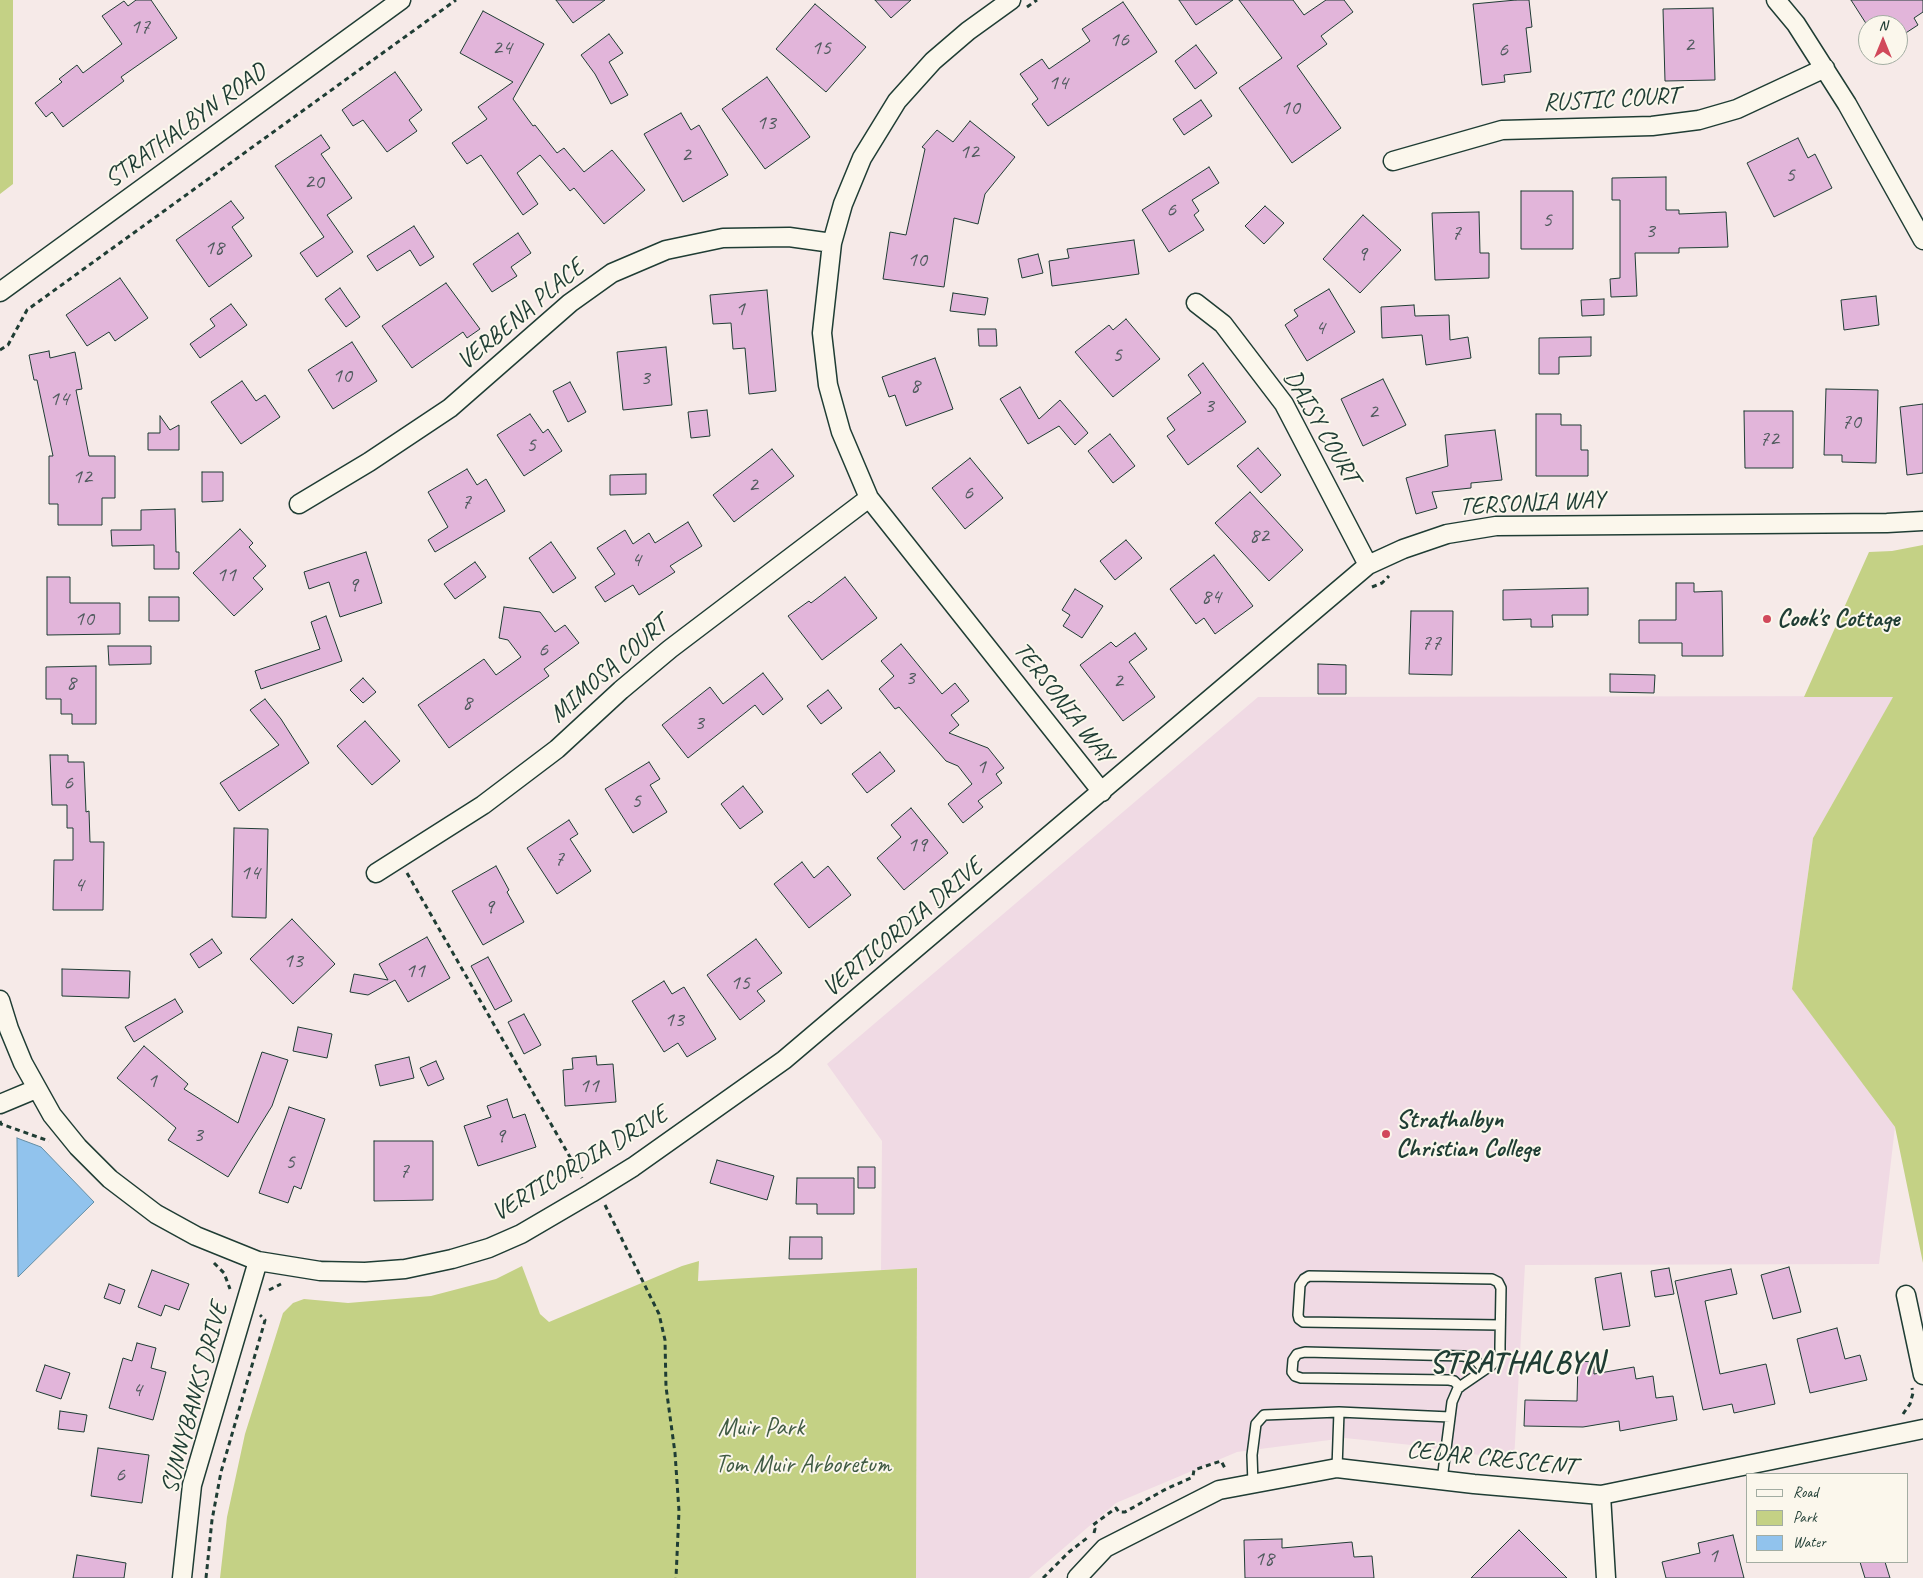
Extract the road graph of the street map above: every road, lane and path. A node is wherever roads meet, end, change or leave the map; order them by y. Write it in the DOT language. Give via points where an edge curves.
graph roads {
  1 [pos="401,0"];
  2 [pos="456,0"];
  3 [pos="1037,0"];
  4 [pos="1776,0"];
  5 [pos="1016,6"];
  6 [pos="1825,68"];
  7 [pos="1393,161"];
  8 [pos="1923,240"];
  9 [pos="832,243"];
  10 [pos="0,292"];
  11 [pos="1196,303"];
  12 [pos="0,350"];
  13 [pos="869,498"];
  14 [pos="299,504"];
  15 [pos="1923,521"];
  16 [pos="1368,565"];
  17 [pos="1392,573"];
  18 [pos="1367,588"];
  19 [pos="1091,752"];
  20 [pos="1116,756"];
  21 [pos="1102,792"];
  22 [pos="406,872"];
  23 [pos="376,873"];
  24 [pos="0,1000"];
  25 [pos="36,1089"];
  26 [pos="0,1104"];
  27 [pos="584,1182"];
  28 [pos="604,1203"];
  29 [pos="258,1261"];
  30 [pos="1906,1295"];
  31 [pos="1500,1325"];
  32 [pos="1484,1370"];
  33 [pos="1917,1380"];
  34 [pos="1460,1387"];
  35 [pos="1339,1412"];
  36 [pos="1450,1417"];
  37 [pos="1898,1418"];
  38 [pos="1923,1429"];
  39 [pos="1252,1465"];
  40 [pos="1338,1468"];
  41 [pos="1442,1480"];
  42 [pos="1253,1484"];
  43 [pos="1601,1495"];
  44 [pos="182,1578"];
  45 [pos="676,1578"];
  46 [pos="1043,1578"];
  47 [pos="1077,1578"];
  48 [pos="1606,1578"];
  1 -- 10 [label="street, STRATHALBYN ROAD"];
  2 -- 12 [label="path" via="27,310 8,345"];
  3 -- 5 [label="path"];
  4 -- 6 [label="street"];
  5 -- 9 [label="street, TERSONIA WAY" via="968,31 933,61 897,101 862,158 842,204"];
  6 -- 7 [label="street, RUSTIC COURT" via="1737,108 1699,120 1652,126 1502,130"];
  6 -- 8 [label="street"];
  9 -- 13 [label="street, TERSONIA WAY" via="822,333 828,385 841,432"];
  9 -- 14 [label="street, VERBENA PLACE" via="789,237 723,238 666,250 612,273 570,302 450,408 370,462"];
  11 -- 16 [label="street, DAISY COURT" via="1223,324 1284,404"];
  13 -- 21 [label="street, TERSONIA WAY"];
  13 -- 23 [label="street, MIMOSA COURT" via="670,649 557,749 483,804"];
  15 -- 16 [label="street, TERSONIA WAY" via="1496,526 1447,534"];
  16 -- 21 [label="street, TERSONIA WAY"];
  17 -- 18 [label="path" via="1382,583"];
  19 -- 20 [label="path"];
  21 -- 29 [label="street, VERTICORDIA DRIVE" via="784,1060 633,1167 521,1234 489,1248 405,1269 320,1271"];
  22 -- 27 [label="path"];
  24 -- 25 [label="street, VERTICORDIA DRIVE"];
  25 -- 26 [label="street"];
  25 -- 29 [label="street, VERTICORDIA DRIVE" via="78,1147 110,1179 156,1214 188,1232"];
  28 -- 45 [label="path" via="658,1314 665,1340 666,1387 679,1511"];
  29 -- 44 [label="street, SUNNYBANKS DRIVE" via="192,1485"];
  30 -- 33 [label="street"];
  31 -- 31 [label="lane" via="1501,1288 1492,1279 1309,1276 1300,1285 1298,1315 1304,1322"];
  31 -- 32 [label="lane" via="1500,1354"];
  32 -- 34 [label="lane"];
  32 -- 34 [label="lane" via="1474,1358 1463,1356 1305,1352 1297,1354 1293,1360 1292,1372 1301,1378 1449,1380"];
  33 -- 37 [label="path" via="1910,1404"];
  34 -- 36 [label="lane" via="1452,1402"];
  35 -- 36 [label="lane"];
  35 -- 39 [label="lane" via="1264,1415 1256,1424"];
  35 -- 40 [label="lane"];
  36 -- 41 [label="lane"];
  38 -- 43 [label="street, CEDAR CRESCENT"];
  39 -- 42 [label="lane"];
  39 -- 46 [label="path" via="1226,1470 1221,1461 1194,1470 1191,1478 1125,1512 1116,1508 1093,1525 1095,1531"];
  40 -- 41 [label="street, CEDAR CRESCENT"];
  40 -- 42 [label="street, CEDAR CRESCENT"];
  41 -- 43 [label="street, CEDAR CRESCENT"];
  42 -- 47 [label="street, CEDAR CRESCENT" via="1219,1490 1105,1548"];
  43 -- 48 [label="street"];
}
